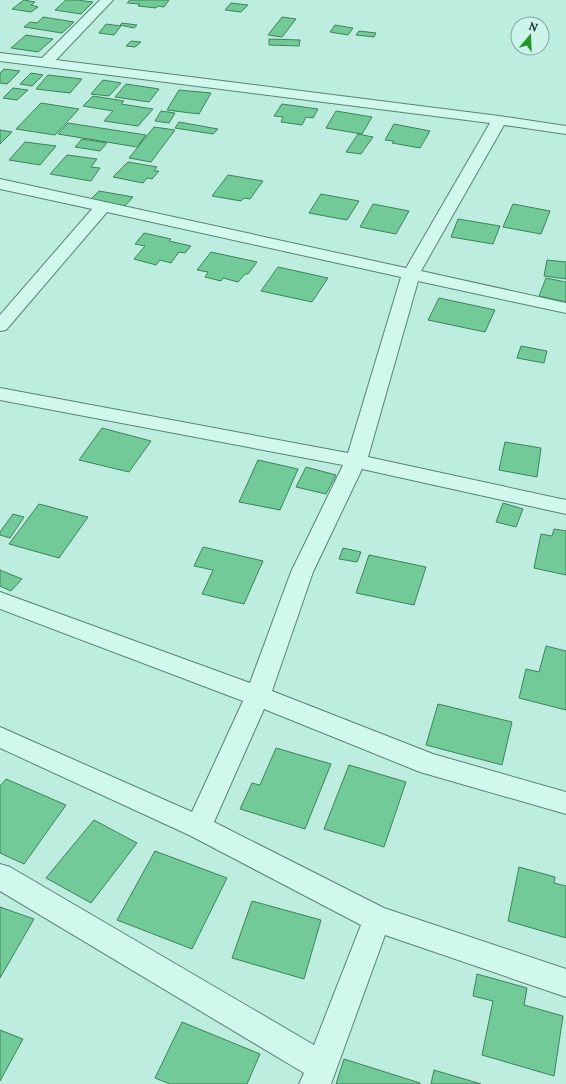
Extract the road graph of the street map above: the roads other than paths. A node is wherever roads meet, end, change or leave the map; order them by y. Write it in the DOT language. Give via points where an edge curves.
graph roads {
  1 [pos="107,0"];
  2 [pos="0,57"];
  3 [pos="45,63"];
  4 [pos="499,120"];
  5 [pos="566,130"];
  6 [pos="0,184"];
  7 [pos="103,207"];
  8 [pos="411,274"];
  9 [pos="566,308"];
  10 [pos="0,326"];
  11 [pos="0,394"];
  12 [pos="356,461"];
  13 [pos="566,507"];
  14 [pos="0,600"];
  15 [pos="258,696"];
  16 [pos="0,737"];
  17 [pos="566,803"];
  18 [pos="198,826"];
  19 [pos="0,876"];
  20 [pos="377,919"];
  21 [pos="566,983"];
  22 [pos="318,1075"];
  1 -- 3 [label="street"];
  2 -- 3 [label="street"];
  3 -- 4 [label="street"];
  4 -- 5 [label="street"];
  4 -- 8 [label="street"];
  6 -- 7 [label="street"];
  7 -- 8 [label="street"];
  7 -- 10 [label="street"];
  8 -- 9 [label="street"];
  8 -- 12 [label="street"];
  11 -- 12 [label="street"];
  12 -- 13 [label="street"];
  12 -- 15 [label="street" via="302,572"];
  14 -- 15 [label="street"];
  15 -- 17 [label="street" via="429,764"];
  15 -- 18 [label="street"];
  16 -- 18 [label="street"];
  18 -- 20 [label="street"];
  19 -- 22 [label="street"];
  20 -- 21 [label="street"];
  20 -- 22 [label="street"];
}
